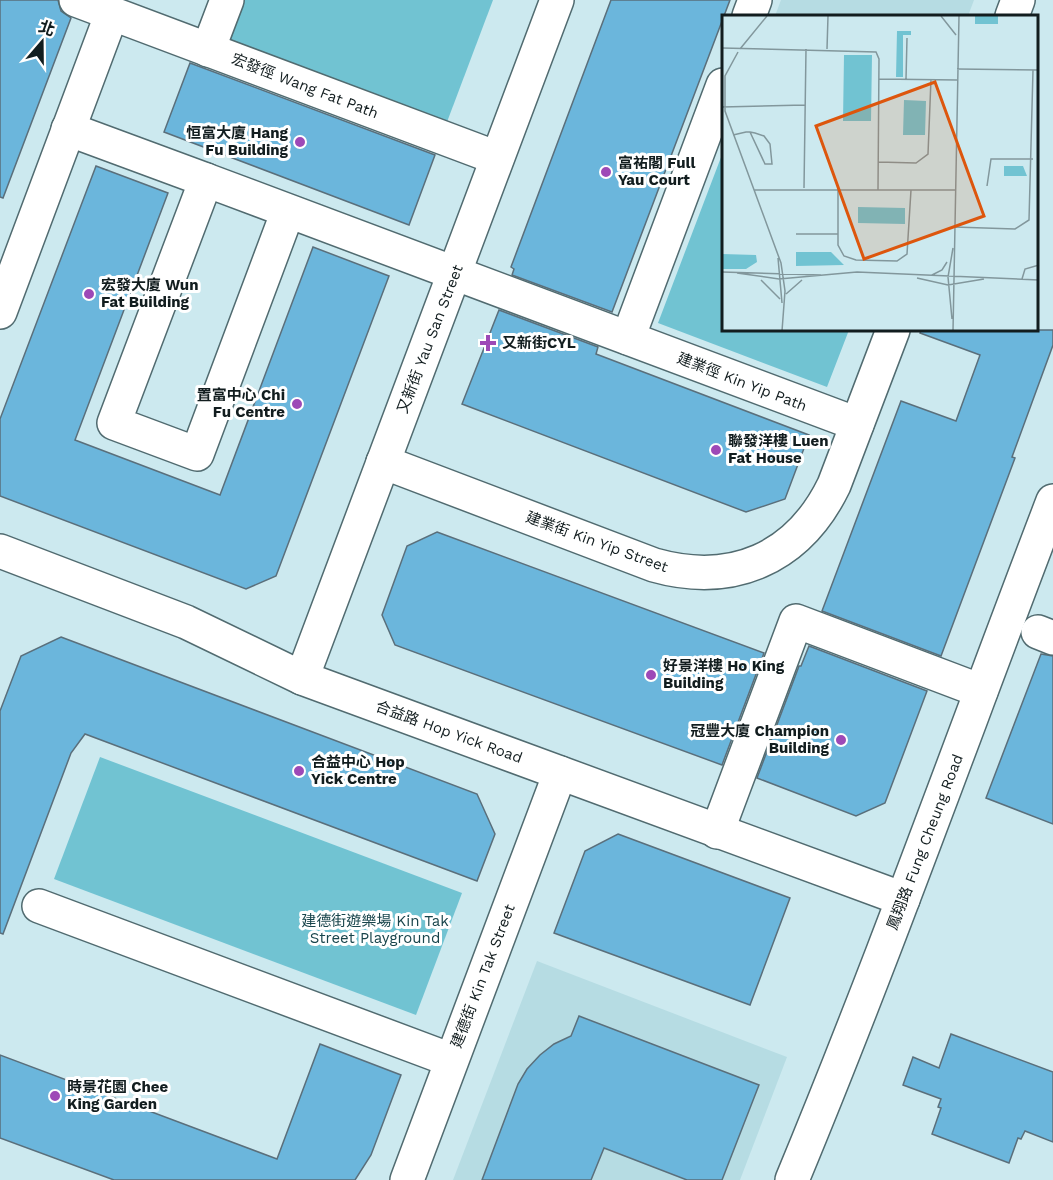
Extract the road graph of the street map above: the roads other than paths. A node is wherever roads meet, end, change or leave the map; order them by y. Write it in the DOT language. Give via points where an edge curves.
graph roads {
  1 [pos="76,0"];
  2 [pos="227,0"];
  3 [pos="557,0"];
  4 [pos="755,0"];
  5 [pos="1018,0"];
  6 [pos="112,13"];
  7 [pos="749,15"];
  8 [pos="1012,15"];
  9 [pos="208,50"];
  10 [pos="722,88"];
  11 [pos="68,129"];
  12 [pos="498,158"];
  13 [pos="206,180"];
  14 [pos="288,211"];
  15 [pos="454,273"];
  16 [pos="0,312"];
  17 [pos="892,332"];
  18 [pos="628,338"];
  19 [pos="857,424"];
  20 [pos="383,462"];
  21 [pos="1053,501"];
  22 [pos="0,553"];
  23 [pos="302,678"];
  24 [pos="981,691"];
  25 [pos="560,773"];
  26 [pos="717,832"];
  27 [pos="903,899"];
  28 [pos="39,906"];
  29 [pos="451,1060"];
  30 [pos="407,1180"];
  31 [pos="792,1180"];
  1 -- 6 [label="street, 宏發徑 Wang Fat Path"];
  2 -- 9 [label="street"];
  3 -- 12 [label="street, 又新街 Yau San Street"];
  4 -- 7 [label="street"];
  5 -- 8 [label="street"];
  6 -- 9 [label="street, 宏發徑 Wang Fat Path"];
  6 -- 11 [label="street"];
  9 -- 12 [label="street, 宏發徑 Wang Fat Path"];
  10 -- 18 [label="street"];
  11 -- 13 [label="street"];
  11 -- 16 [label="street"];
  12 -- 15 [label="street, 又新街 Yau San Street"];
  13 -- 14 [label="street, 建業徑 Kin Yip Path"];
  13 -- 14 [label="street" via="114,423 176,447 197,454"];
  14 -- 15 [label="street, 建業徑 Kin Yip Path"];
  15 -- 18 [label="street, 建業徑 Kin Yip Path"];
  15 -- 20 [label="street, 又新街 Yau San Street"];
  17 -- 19 [label="street, 建業街 Kin Yip Street"];
  18 -- 19 [label="street, 建業徑 Kin Yip Path"];
  19 -- 20 [label="street, 建業街 Kin Yip Street" via="834,485 812,522 779,551 740,568 719,572 675,571 654,565"];
  20 -- 23 [label="street, 又新街 Yau San Street"];
  21 -- 24 [label="street, 鳳翔路 Fung Cheung Road"];
  22 -- 23 [label="street, 合益路 Hop Yick Road" via="186,622"];
  23 -- 25 [label="street, 合益路 Hop Yick Road"];
  24 -- 26 [label="street" via="796,621"];
  24 -- 27 [label="street, 鳳翔路 Fung Cheung Road"];
  25 -- 26 [label="street, 合益路 Hop Yick Road"];
  25 -- 29 [label="street, 建德街 Kin Tak Street"];
  26 -- 27 [label="street, 合益路 Hop Yick Road"];
  27 -- 31 [label="street, 鳳翔路 Fung Cheung Road"];
  28 -- 29 [label="street"];
  29 -- 30 [label="street, 建德街 Kin Tak Street"];
}
